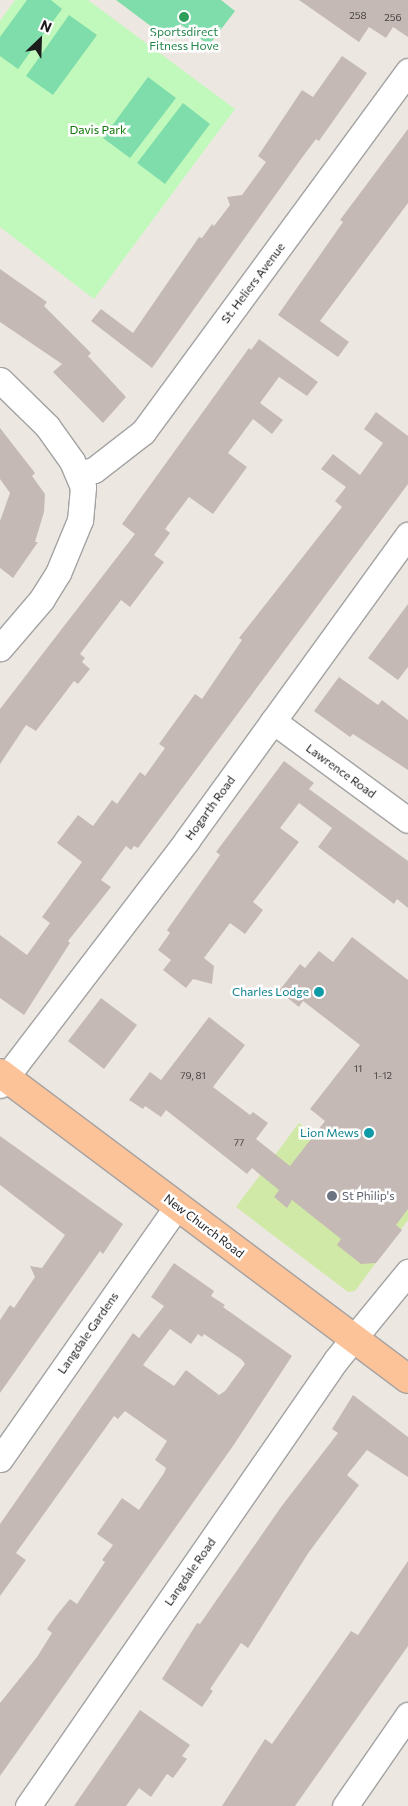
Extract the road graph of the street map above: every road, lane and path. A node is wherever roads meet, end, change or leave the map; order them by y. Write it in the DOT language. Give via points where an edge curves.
graph roads {
  1 [pos="408,71"];
  2 [pos="0,380"];
  3 [pos="78,474"];
  4 [pos="408,535"];
  5 [pos="0,648"];
  6 [pos="273,721"];
  7 [pos="408,820"];
  8 [pos="2,1078"];
  9 [pos="177,1206"];
  10 [pos="408,1272"];
  11 [pos="354,1339"];
  12 [pos="408,1379"];
  13 [pos="0,1459"];
  14 [pos="408,1715"];
  15 [pos="28,1806"];
  16 [pos="345,1806"];
  1 -- 3 [label="street, St. Heliers Avenue" via="143,432 94,470"];
  2 -- 3 [label="street" via="47,426"];
  3 -- 5 [label="street" via="83,487 83,504 70,548 42,599"];
  4 -- 6 [label="street, Hogarth Road"];
  6 -- 7 [label="street, Lawrence Road"];
  6 -- 8 [label="street, Hogarth Road"];
  8 -- 9 [label="main road, New Church Road"];
  9 -- 11 [label="main road, New Church Road"];
  9 -- 13 [label="street, Langdale Gardens"];
  10 -- 11 [label="street, Langdale Road"];
  11 -- 12 [label="main road, New Church Road"];
  11 -- 15 [label="street, Langdale Road" via="336,1360"];
  14 -- 16 [label="street"];
}
